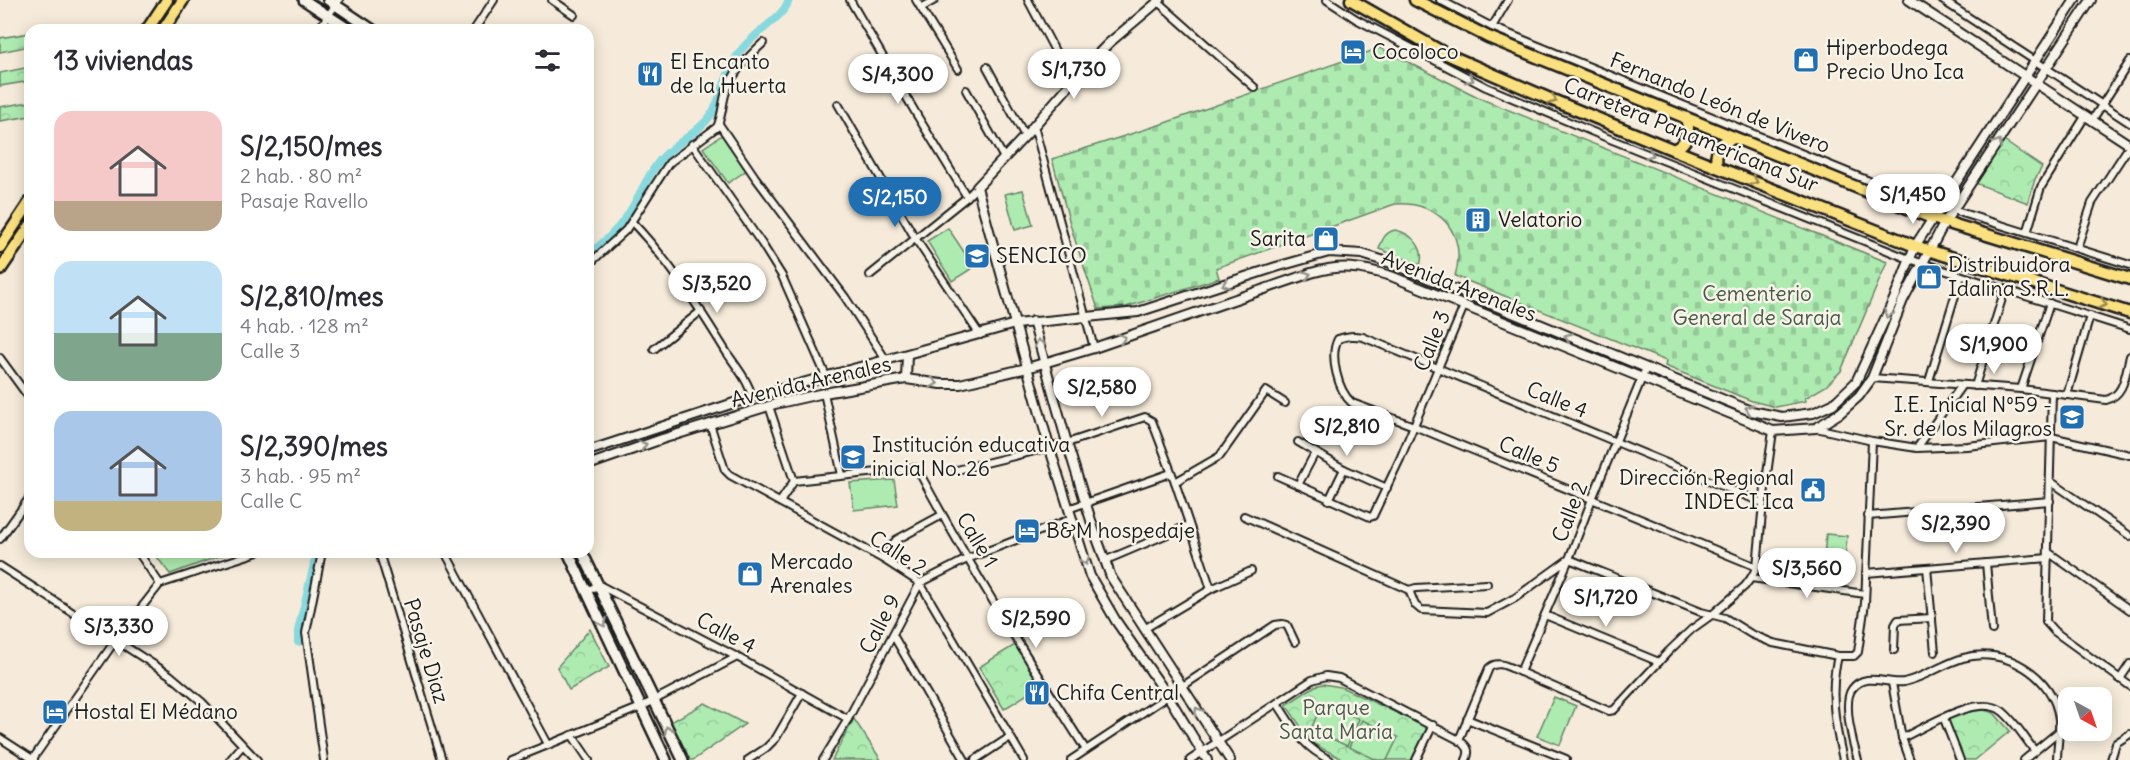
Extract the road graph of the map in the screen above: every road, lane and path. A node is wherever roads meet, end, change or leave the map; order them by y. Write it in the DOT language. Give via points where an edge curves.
graph roads {
  1 [pos="167,0"];
  2 [pos="183,0"];
  3 [pos="304,0"];
  4 [pos="494,0"];
  5 [pos="552,0"];
  6 [pos="850,0"];
  7 [pos="916,0"];
  8 [pos="935,0"];
  9 [pos="1028,0"];
  10 [pos="1328,0"];
  11 [pos="1350,0"];
  12 [pos="1415,0"];
  13 [pos="1440,0"];
  14 [pos="1508,0"];
  15 [pos="1910,0"];
  16 [pos="1942,0"];
  17 [pos="2075,0"];
  18 [pos="2091,0"];
  19 [pos="1159,1"];
  20 [pos="334,2"];
  21 [pos="921,8"];
  22 [pos="328,15"];
  23 [pos="574,15"];
  24 [pos="151,24"];
  25 [pos="167,24"];
  26 [pos="322,24"];
  27 [pos="341,24"];
  28 [pos="365,24"];
  29 [pos="478,24"];
  30 [pos="1492,27"];
  31 [pos="764,43"];
  32 [pos="2035,61"];
  33 [pos="2130,61"];
  34 [pos="987,67"];
  35 [pos="2046,68"];
  36 [pos="958,69"];
  37 [pos="2025,76"];
  38 [pos="1072,83"];
  39 [pos="2037,83"];
  40 [pos="1255,88"];
  41 [pos="966,90"];
  42 [pos="838,104"];
  43 [pos="2101,104"];
  44 [pos="2089,117"];
  45 [pos="1686,119"];
  46 [pos="2130,123"];
  47 [pos="719,124"];
  48 [pos="1034,126"];
  49 [pos="1025,136"];
  50 [pos="1734,138"];
  51 [pos="692,144"];
  52 [pos="2130,145"];
  53 [pos="1674,150"];
  54 [pos="1004,158"];
  55 [pos="1717,166"];
  56 [pos="977,187"];
  57 [pos="968,197"];
  58 [pos="1939,206"];
  59 [pos="1954,209"];
  60 [pos="24,211"];
  61 [pos="1932,218"];
  62 [pos="632,222"];
  63 [pos="1945,222"];
  64 [pos="2027,233"];
  65 [pos="24,235"];
  66 [pos="915,238"];
  67 [pos="1915,246"];
  68 [pos="0,247"];
  69 [pos="2077,248"];
  70 [pos="1929,250"];
  71 [pos="1909,259"];
  72 [pos="594,260"];
  73 [pos="2129,262"];
  74 [pos="1922,263"];
  75 [pos="0,270"];
  76 [pos="870,275"];
  77 [pos="1961,276"];
  78 [pos="2130,279"];
  79 [pos="2005,289"];
  80 [pos="2050,303"];
  81 [pos="1464,306"];
  82 [pos="701,311"];
  83 [pos="2130,313"];
  84 [pos="2090,316"];
  85 [pos="1085,318"];
  86 [pos="1033,321"];
  87 [pos="1015,324"];
  88 [pos="2130,329"];
  89 [pos="980,335"];
  90 [pos="1338,339"];
  91 [pos="1094,348"];
  92 [pos="654,350"];
  93 [pos="907,355"];
  94 [pos="2130,356"];
  95 [pos="0,358"];
  96 [pos="886,360"];
  97 [pos="1045,363"];
  98 [pos="1028,368"];
  99 [pos="1438,368"];
  100 [pos="1647,368"];
  101 [pos="826,375"];
  102 [pos="1642,378"];
  103 [pos="1872,378"];
  104 [pos="906,379"];
  105 [pos="1929,381"];
  106 [pos="1962,384"];
  107 [pos="1975,386"];
  108 [pos="2020,389"];
  109 [pos="24,391"];
  110 [pos="824,393"];
  111 [pos="2052,393"];
  112 [pos="2067,395"];
  113 [pos="752,397"];
  114 [pos="1285,403"];
  115 [pos="769,406"];
  116 [pos="710,424"];
  117 [pos="1414,426"];
  118 [pos="1815,428"];
  119 [pos="1773,431"];
  120 [pos="2051,437"];
  121 [pos="1616,441"];
  122 [pos="1872,441"];
  123 [pos="1298,442"];
  124 [pos="1067,443"];
  125 [pos="1049,446"];
  126 [pos="1917,448"];
  127 [pos="594,449"];
  128 [pos="1315,453"];
  129 [pos="2118,454"];
  130 [pos="2130,455"];
  131 [pos="2130,462"];
  132 [pos="594,463"];
  133 [pos="1344,469"];
  134 [pos="957,471"];
  135 [pos="1172,473"];
  136 [pos="842,475"];
  137 [pos="1278,476"];
  138 [pos="794,481"];
  139 [pos="2050,481"];
  140 [pos="1175,482"];
  141 [pos="1298,485"];
  142 [pos="1387,488"];
  143 [pos="1592,499"];
  144 [pos="781,500"];
  145 [pos="1329,500"];
  146 [pos="2050,501"];
  147 [pos="1086,503"];
  148 [pos="1763,503"];
  149 [pos="24,505"];
  150 [pos="1068,509"];
  151 [pos="942,515"];
  152 [pos="1244,516"];
  153 [pos="1868,516"];
  154 [pos="1071,519"];
  155 [pos="1189,525"];
  156 [pos="2130,536"];
  157 [pos="0,538"];
  158 [pos="2048,555"];
  159 [pos="142,558"];
  160 [pos="240,558"];
  161 [pos="321,558"];
  162 [pos="381,558"];
  163 [pos="448,558"];
  164 [pos="571,558"];
  165 [pos="585,558"];
  166 [pos="969,558"];
  167 [pos="883,560"];
  168 [pos="1569,560"];
  169 [pos="1104,561"];
  170 [pos="1986,563"];
  171 [pos="0,566"];
  172 [pos="1757,567"];
  173 [pos="1927,568"];
  174 [pos="1251,571"];
  175 [pos="1866,573"];
  176 [pos="1751,578"];
  177 [pos="920,583"];
  178 [pos="160,584"];
  179 [pos="1487,584"];
  180 [pos="599,585"];
  181 [pos="1211,589"];
  182 [pos="1409,590"];
  183 [pos="586,591"];
  184 [pos="1865,594"];
  185 [pos="2130,610"];
  186 [pos="1713,614"];
  187 [pos="1545,615"];
  188 [pos="1932,618"];
  189 [pos="1144,628"];
  190 [pos="1992,630"];
  191 [pos="893,635"];
  192 [pos="116,641"];
  193 [pos="1295,642"];
  194 [pos="1894,650"];
  195 [pos="1935,652"];
  196 [pos="1838,656"];
  197 [pos="737,657"];
  198 [pos="1659,662"];
  199 [pos="2130,664"];
  200 [pos="1520,672"];
  201 [pos="2120,679"];
  202 [pos="1892,683"];
  203 [pos="1183,686"];
  204 [pos="2130,686"];
  205 [pos="802,693"];
  206 [pos="1168,696"];
  207 [pos="654,701"];
  208 [pos="1276,703"];
  209 [pos="641,707"];
  210 [pos="2058,715"];
  211 [pos="1944,718"];
  212 [pos="848,719"];
  213 [pos="1467,719"];
  214 [pos="1433,725"];
  215 [pos="2058,732"];
  216 [pos="2130,734"];
  217 [pos="572,735"];
  218 [pos="1010,737"];
  219 [pos="0,738"];
  220 [pos="1902,738"];
  221 [pos="1459,740"];
  222 [pos="1218,742"];
  223 [pos="548,744"];
  224 [pos="242,746"];
  225 [pos="1086,750"];
  226 [pos="2035,751"];
  227 [pos="1202,752"];
  228 [pos="1566,759"];
  229 [pos="33,760"];
  230 [pos="230,760"];
  231 [pos="257,760"];
  232 [pos="324,760"];
  233 [pos="442,760"];
  234 [pos="511,760"];
  235 [pos="589,760"];
  236 [pos="666,760"];
  237 [pos="683,760"];
  238 [pos="748,760"];
  239 [pos="823,760"];
  240 [pos="965,760"];
  241 [pos="975,760"];
  242 [pos="1024,760"];
  243 [pos="1071,760"];
  244 [pos="1190,760"];
  245 [pos="1207,760"];
  246 [pos="1230,760"];
  247 [pos="1330,760"];
  248 [pos="1416,760"];
  249 [pos="1466,760"];
  250 [pos="1843,760"];
  251 [pos="1858,760"];
  252 [pos="1910,760"];
  253 [pos="1960,760"];
  254 [pos="2024,760"];
  255 [pos="2057,760"];
  256 [pos="2111,760"];
  1 -- 24 [label="main road"];
  2 -- 25 [label="main road"];
  3 -- 22 [label="main road"];
  4 -- 29 [label="street"];
  5 -- 23 [label="street"];
  6 -- 57 [label="street"];
  7 -- 21 [label="street"];
  8 -- 21 [label="street"];
  9 -- 38 [label="street"];
  10 -- 71 [label="street, one-way" via="1385,35 1486,87"];
  11 -- 53 [label="main road, Carretera Panamericana Sur, one-way" via="1444,53"];
  12 -- 45 [label="main road, Carretera Panamericana Sur" via="1488,38"];
  13 -- 30 [label="street, Fernando León de Vivero"];
  14 -- 30 [label="street"];
  15 -- 37 [label="street"];
  16 -- 32 [label="street"];
  17 -- 32 [label="street, Avenida Arenales"];
  18 -- 35 [label="street, Avenida Arenales"];
  19 -- 38 [label="street" via="1109,43"];
  19 -- 40 [label="street"];
  20 -- 22 [label="street"];
  20 -- 28 [label="main road"];
  21 -- 36 [label="street"];
  22 -- 26 [label="street"];
  22 -- 27 [label="main road"];
  30 -- 58 [label="street, Fernando León de Vivero"];
  31 -- 47 [label="street" via="730,81"];
  32 -- 35 [label="street"];
  32 -- 37 [label="street, Avenida Arenales"];
  33 -- 43 [label="street"];
  34 -- 49 [label="street"];
  35 -- 39 [label="street, Avenida Arenales"];
  35 -- 43 [label="street"];
  37 -- 39 [label="street"];
  37 -- 58 [label="street, Avenida Arenales"];
  38 -- 48 [label="street"];
  39 -- 44 [label="street"];
  59 -- 39 [label="street, Avenida Arenales, one-way"];
  41 -- 54 [label="street"];
  42 -- 66 [label="street"];
  43 -- 44 [label="street"];
  43 -- 46 [label="street"];
  44 -- 52 [label="street"];
  44 -- 64 [label="street" via="2041,187"];
  45 -- 50 [label="main road, Carretera Panamericana Sur"];
  45 -- 53 [label="main road" via="1688,137"];
  47 -- 51 [label="street"];
  47 -- 96 [label="street"];
  48 -- 49 [label="street"];
  48 -- 85 [label="street"];
  49 -- 54 [label="street"];
  50 -- 55 [label="main road" via="1720,145"];
  50 -- 61 [label="main road, Carretera Panamericana Sur"];
  51 -- 62 [label="street" via="664,168"];
  51 -- 101 [label="street" via="782,276"];
  52 -- 69 [label="street" via="2092,202"];
  53 -- 55 [label="main road, Carretera Panamericana Sur"];
  54 -- 56 [label="street"];
  55 -- 67 [label="main road, Carretera Panamericana Sur, one-way"];
  56 -- 57 [label="street"];
  56 -- 87 [label="street"];
  57 -- 66 [label="street"];
  58 -- 59 [label="street, Fernando León de Vivero"];
  58 -- 61 [label="street, Avenida Arenales"];
  59 -- 63 [label="street, Avenida Arenales"];
  59 -- 64 [label="street, Fernando León de Vivero"];
  60 -- 68 [label="main road"];
  61 -- 63 [label="main road, Carretera Panamericana Sur"];
  61 -- 67 [label="street, Avenida Arenales"];
  62 -- 72 [label="street"];
  62 -- 82 [label="street" via="666,260"];
  63 -- 70 [label="street, Avenida Arenales"];
  63 -- 78 [label="main road, Carretera Panamericana Sur"];
  64 -- 69 [label="street, Fernando León de Vivero"];
  65 -- 75 [label="main road"];
  66 -- 76 [label="street"];
  66 -- 89 [label="street"];
  67 -- 70 [label="main road, Carretera Panamericana Sur"];
  67 -- 71 [label="street, Avenida Arenales"];
  69 -- 73 [label="street, Fernando León de Vivero"];
  70 -- 74 [label="street, Avenida Arenales"];
  70 -- 83 [label="main road, Carretera Panamericana Sur, one-way"];
  71 -- 74 [label="street"];
  71 -- 100 [label="street, Avenida Arenales, one-way" via="1862,374 1842,398 1823,409 1791,417 1762,414"];
  74 -- 77 [label="street"];
  74 -- 103 [label="street, Avenida Arenales"];
  77 -- 79 [label="street"];
  77 -- 105 [label="street"];
  79 -- 80 [label="street"];
  79 -- 107 [label="street"];
  80 -- 84 [label="street"];
  80 -- 108 [label="street"];
  91 -- 81 [label="street, Avenida Arenales, one-way" via="1339,266 1385,274"];
  81 -- 99 [label="street, Calle 3"];
  81 -- 102 [label="street, Avenida Arenales"];
  82 -- 92 [label="street"];
  82 -- 113 [label="street"];
  84 -- 88 [label="street"];
  84 -- 112 [label="street"];
  85 -- 86 [label="street, Avenida Arenales"];
  85 -- 91 [label="street"];
  100 -- 85 [label="street, Avenida Arenales, one-way" via="1391,263 1354,253 1329,252 1138,312"];
  86 -- 87 [label="street, Avenida Arenales"];
  97 -- 86 [label="street, one-way"];
  87 -- 89 [label="street, Avenida Arenales"];
  87 -- 98 [label="street"];
  89 -- 93 [label="street, Avenida Arenales"];
  90 -- 99 [label="street, Calle 4" via="1363,337"];
  90 -- 117 [label="street, Calle 5" via="1334,352 1345,397"];
  91 -- 97 [label="street, Avenida Arenales"];
  93 -- 96 [label="street, Avenida Arenales"];
  93 -- 104 [label="street"];
  94 -- 112 [label="street" via="2115,398"];
  95 -- 109 [label="street"];
  96 -- 101 [label="street, Avenida Arenales"];
  97 -- 98 [label="street, Avenida Arenales"];
  97 -- 124 [label="street"];
  104 -- 98 [label="street, Avenida Arenales, one-way" via="950,385"];
  98 -- 125 [label="street"];
  99 -- 117 [label="street, Calle 3"];
  99 -- 121 [label="street, Calle 4"];
  100 -- 102 [label="street, Calle 2"];
  101 -- 113 [label="street, Avenida Arenales"];
  102 -- 119 [label="street, Avenida Arenales"];
  102 -- 121 [label="street, Calle 2"];
  103 -- 105 [label="street"];
  103 -- 118 [label="street, Avenida Arenales" via="1854,401"];
  104 -- 110 [label="street, Avenida Arenales"];
  105 -- 106 [label="street"];
  106 -- 107 [label="street"];
  106 -- 126 [label="street"];
  107 -- 108 [label="street"];
  108 -- 111 [label="street"];
  110 -- 115 [label="street, Avenida Arenales"];
  110 -- 136 [label="street"];
  111 -- 112 [label="street"];
  111 -- 120 [label="street"];
  113 -- 127 [label="street, Avenida Arenales"];
  114 -- 140 [label="street" via="1266,391 1220,456"];
  115 -- 116 [label="street, Avenida Arenales"];
  115 -- 138 [label="street"];
  132 -- 116 [label="street, Avenida Arenales, one-way"];
  116 -- 144 [label="street, Calle 2" via="727,472"];
  117 -- 142 [label="street, Calle 3"];
  117 -- 143 [label="street, Calle 5"];
  118 -- 119 [label="street, Avenida Arenales"];
  118 -- 122 [label="street"];
  119 -- 148 [label="street"];
  120 -- 126 [label="street"];
  120 -- 129 [label="street"];
  120 -- 139 [label="street"];
  121 -- 143 [label="street, Calle 2"];
  121 -- 148 [label="street, Calle 4"];
  122 -- 126 [label="street"];
  122 -- 153 [label="street"];
  123 -- 128 [label="street"];
  124 -- 125 [label="street"];
  124 -- 135 [label="street" via="1149,418"];
  124 -- 147 [label="street"];
  125 -- 134 [label="street"];
  125 -- 150 [label="street"];
  128 -- 133 [label="street"];
  128 -- 141 [label="street"];
  129 -- 130 [label="street"];
  129 -- 131 [label="street"];
  133 -- 142 [label="street"];
  133 -- 145 [label="street"];
  135 -- 140 [label="street"];
  135 -- 147 [label="street"];
  136 -- 138 [label="street, Calle 1"];
  136 -- 151 [label="street, Calle 1" via="915,468"];
  137 -- 141 [label="street"];
  138 -- 144 [label="street"];
  139 -- 146 [label="street"];
  139 -- 156 [label="street"];
  140 -- 155 [label="street"];
  141 -- 145 [label="street"];
  142 -- 145 [label="street, Calle 3" via="1376,513 1370,517"];
  143 -- 168 [label="street, Calle 2"];
  143 -- 172 [label="street, Calle 5"];
  144 -- 167 [label="street, Calle 2"];
  146 -- 153 [label="street"];
  146 -- 158 [label="street"];
  147 -- 150 [label="street"];
  147 -- 169 [label="street"];
  148 -- 172 [label="street"];
  149 -- 157 [label="street"];
  150 -- 154 [label="street"];
  151 -- 166 [label="street, Calle 1"];
  151 -- 167 [label="street" via="898,538"];
  152 -- 182 [label="street"];
  153 -- 175 [label="street"];
  154 -- 166 [label="street, Calle 9"];
  154 -- 206 [label="street, one-way" via="1093,582"];
  155 -- 169 [label="street"];
  155 -- 181 [label="street"];
  158 -- 170 [label="street"];
  158 -- 185 [label="street"];
  158 -- 201 [label="street" via="2046,622"];
  159 -- 178 [label="street"];
  160 -- 178 [label="street"];
  161 -- 232 [label="street" via="306,633"];
  162 -- 233 [label="street, Pasaje Diaz"];
  163 -- 223 [label="street"];
  164 -- 183 [label="main road"];
  165 -- 180 [label="main road"];
  166 -- 177 [label="street, Calle 9"];
  166 -- 225 [label="street, Calle 1"];
  167 -- 177 [label="street, Calle 2"];
  168 -- 182 [label="street" via="1487,613 1421,610"];
  168 -- 186 [label="street"];
  168 -- 187 [label="street, Calle 2"];
  169 -- 189 [label="street"];
  170 -- 173 [label="street"];
  170 -- 190 [label="street"];
  171 -- 192 [label="street"];
  172 -- 176 [label="street"];
  173 -- 175 [label="street"];
  173 -- 188 [label="street"];
  174 -- 181 [label="street"];
  175 -- 184 [label="street"];
  176 -- 184 [label="street"];
  176 -- 186 [label="street"];
  177 -- 191 [label="street, Calle 9"];
  177 -- 218 [label="street, Calle 2"];
  178 -- 192 [label="street"];
  179 -- 182 [label="street"];
  180 -- 183 [label="street"];
  180 -- 197 [label="street, Calle 4"];
  180 -- 207 [label="main road"];
  181 -- 189 [label="street"];
  183 -- 209 [label="main road, one-way"];
  184 -- 196 [label="street" via="1858,652 1854,656"];
  186 -- 196 [label="street" via="1773,643"];
  186 -- 198 [label="street"];
  187 -- 198 [label="street"];
  187 -- 200 [label="street, Calle 2"];
  188 -- 194 [label="street" via="1898,620"];
  188 -- 195 [label="street"];
  189 -- 203 [label="street"];
  191 -- 212 [label="street, Calle 9"];
  191 -- 240 [label="street"];
  192 -- 224 [label="street" via="188,689"];
  192 -- 229 [label="street"];
  193 -- 203 [label="street" via="1287,625 1275,625"];
  196 -- 250 [label="street" via="1833,702"];
  197 -- 205 [label="street, Calle 4"];
  197 -- 207 [label="street"];
  198 -- 200 [label="street" via="1609,711"];
  199 -- 201 [label="street"];
  200 -- 213 [label="street" via="1498,663 1488,668"];
  201 -- 204 [label="street"];
  202 -- 210 [label="street" via="1917,678 1963,658 1997,655 2015,662 2042,682"];
  202 -- 220 [label="street"];
  202 -- 251 [label="street" via="1868,679 1851,689 1849,720"];
  203 -- 206 [label="street"];
  222 -- 203 [label="street, one-way"];
  205 -- 212 [label="street, Calle 4"];
  205 -- 238 [label="street" via="776,738"];
  206 -- 225 [label="street"];
  206 -- 227 [label="street"];
  207 -- 209 [label="street"];
  237 -- 207 [label="main road, one-way"];
  208 -- 214 [label="street" via="1312,680 1332,676"];
  208 -- 222 [label="street"];
  208 -- 247 [label="street" via="1310,750"];
  209 -- 217 [label="street"];
  209 -- 236 [label="main road"];
  211 -- 220 [label="street"];
  211 -- 226 [label="street" via="1968,708 1992,706 2002,711"];
  211 -- 253 [label="street"];
  212 -- 239 [label="street, Calle 9"];
  213 -- 221 [label="street"];
  213 -- 228 [label="street"];
  214 -- 221 [label="street"];
  214 -- 248 [label="street"];
  215 -- 226 [label="street"];
  215 -- 255 [label="street"];
  216 -- 256 [label="street" via="2116,743"];
  217 -- 223 [label="street"];
  217 -- 235 [label="street"];
  218 -- 241 [label="street"];
  218 -- 242 [label="street, Calle 2"];
  219 -- 229 [label="street"];
  220 -- 252 [label="street"];
  221 -- 249 [label="street" via="1467,746"];
  222 -- 227 [label="street"];
  222 -- 246 [label="street"];
  223 -- 234 [label="street"];
  224 -- 230 [label="street"];
  224 -- 231 [label="street"];
  225 -- 243 [label="street"];
  226 -- 254 [label="street"];
  227 -- 244 [label="street"];
  227 -- 245 [label="street"];
}
